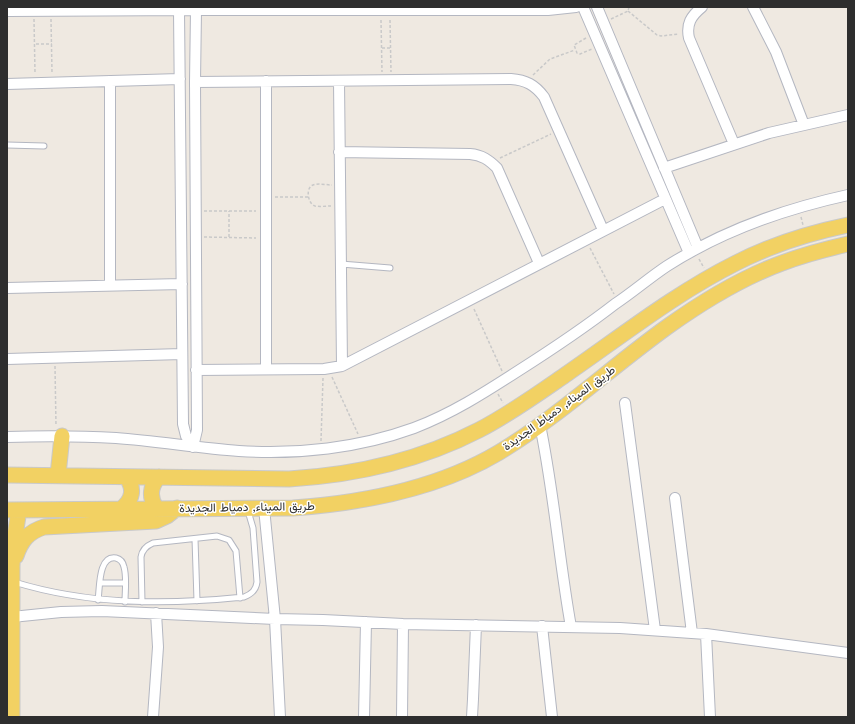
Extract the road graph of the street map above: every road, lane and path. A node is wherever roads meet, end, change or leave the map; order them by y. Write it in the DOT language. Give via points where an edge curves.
graph roads {
  1 [pos="576,7"];
  2 [pos="582,7"];
  3 [pos="597,7"];
  4 [pos="629,7"];
  5 [pos="702,7"];
  6 [pos="753,7"];
  7 [pos="386,9"];
  8 [pos="179,10"];
  9 [pos="196,10"];
  10 [pos="34,11"];
  11 [pos="51,11"];
  12 [pos="628,11"];
  13 [pos="7,12"];
  14 [pos="603,23"];
  15 [pos="688,32"];
  16 [pos="594,34"];
  17 [pos="35,44"];
  18 [pos="52,44"];
  19 [pos="599,45"];
  20 [pos="382,48"];
  21 [pos="391,48"];
  22 [pos="575,50"];
  23 [pos="180,79"];
  24 [pos="339,80"];
  25 [pos="387,80"];
  26 [pos="110,81"];
  27 [pos="266,81"];
  28 [pos="195,82"];
  29 [pos="527,82"];
  30 [pos="35,83"];
  31 [pos="52,83"];
  32 [pos="7,84"];
  33 [pos="848,115"];
  34 [pos="804,125"];
  35 [pos="559,130"];
  36 [pos="734,144"];
  37 [pos="7,145"];
  38 [pos="44,146"];
  39 [pos="339,152"];
  40 [pos="491,162"];
  41 [pos="664,168"];
  42 [pos="340,185"];
  43 [pos="848,195"];
  44 [pos="266,197"];
  45 [pos="309,197"];
  46 [pos="665,199"];
  47 [pos="340,206"];
  48 [pos="798,208"];
  49 [pos="195,210"];
  50 [pos="229,211"];
  51 [pos="266,211"];
  52 [pos="848,225"];
  53 [pos="603,230"];
  54 [pos="806,235"];
  55 [pos="196,237"];
  56 [pos="229,237"];
  57 [pos="266,238"];
  58 [pos="586,239"];
  59 [pos="848,244"];
  60 [pos="694,251"];
  61 [pos="539,263"];
  62 [pos="341,264"];
  63 [pos="390,268"];
  64 [pos="709,278"];
  65 [pos="182,284"];
  66 [pos="110,286"];
  67 [pos="7,288"];
  68 [pos="469,300"];
  69 [pos="618,303"];
  70 [pos="182,354"];
  71 [pos="55,358"];
  72 [pos="7,359"];
  73 [pos="342,366"];
  74 [pos="326,368"];
  75 [pos="266,369"];
  76 [pos="196,370"];
  77 [pos="506,379"];
  78 [pos="494,388"];
  79 [pos="625,403"];
  80 [pos="509,413"];
  81 [pos="540,425"];
  82 [pos="59,436"];
  83 [pos="7,437"];
  84 [pos="362,442"];
  85 [pos="193,447"];
  86 [pos="321,449"];
  87 [pos="7,475"];
  88 [pos="58,475"];
  89 [pos="126,477"];
  90 [pos="159,477"];
  91 [pos="674,498"];
  92 [pos="156,508"];
  93 [pos="177,508"];
  94 [pos="247,508"];
  95 [pos="264,508"];
  96 [pos="121,509"];
  97 [pos="13,510"];
  98 [pos="195,539"];
  99 [pos="10,544"];
  100 [pos="12,566"];
  101 [pos="12,581"];
  102 [pos="100,583"];
  103 [pos="125,583"];
  104 [pos="240,598"];
  105 [pos="98,600"];
  106 [pos="197,601"];
  107 [pos="125,602"];
  108 [pos="142,602"];
  109 [pos="156,613"];
  110 [pos="12,617"];
  111 [pos="275,619"];
  112 [pos="366,622"];
  113 [pos="403,624"];
  114 [pos="476,625"];
  115 [pos="542,626"];
  116 [pos="571,627"];
  117 [pos="655,630"];
  118 [pos="692,633"];
  119 [pos="706,634"];
  120 [pos="848,653"];
  121 [pos="12,717"];
  122 [pos="153,717"];
  123 [pos="280,717"];
  124 [pos="364,717"];
  125 [pos="402,717"];
  126 [pos="472,717"];
  127 [pos="552,717"];
  128 [pos="710,717"];
  1 -- 7 [label="street" via="548,10"];
  2 -- 16 [label="street"];
  3 -- 14 [label="street"];
  4 -- 12 [label="path"];
  5 -- 15 [label="street" via="689,21"];
  6 -- 34 [label="street" via="776,52"];
  7 -- 9 [label="street"];
  7 -- 20 [label="path"];
  7 -- 21 [label="path"];
  8 -- 9 [label="street"];
  8 -- 11 [label="street"];
  8 -- 23 [label="street"];
  9 -- 28 [label="street"];
  10 -- 11 [label="street"];
  10 -- 13 [label="street"];
  10 -- 17 [label="path"];
  11 -- 18 [label="path"];
  12 -- 14 [label="path"];
  12 -- 15 [label="path" via="657,35"];
  14 -- 41 [label="street"];
  15 -- 36 [label="street"];
  16 -- 19 [label="street"];
  16 -- 22 [label="path" via="575,44"];
  17 -- 18 [label="path"];
  17 -- 30 [label="path"];
  18 -- 31 [label="path"];
  19 -- 22 [label="path" via="580,54"];
  19 -- 46 [label="street"];
  20 -- 21 [label="path"];
  20 -- 25 [label="path"];
  21 -- 25 [label="path"];
  22 -- 29 [label="path" via="550,59"];
  23 -- 26 [label="street"];
  23 -- 65 [label="street"];
  24 -- 25 [label="street"];
  24 -- 27 [label="street"];
  24 -- 39 [label="street"];
  25 -- 29 [label="street" via="511,78"];
  26 -- 31 [label="street"];
  26 -- 66 [label="street"];
  27 -- 28 [label="street"];
  27 -- 44 [label="street"];
  28 -- 49 [label="street"];
  29 -- 35 [label="street" via="534,85 544,97"];
  30 -- 31 [label="street"];
  30 -- 32 [label="street"];
  33 -- 34 [label="street"];
  34 -- 36 [label="street"];
  35 -- 40 [label="path"];
  35 -- 53 [label="street"];
  36 -- 41 [label="street"];
  37 -- 38 [label="lane"];
  39 -- 40 [label="street" via="470,154"];
  39 -- 42 [label="street"];
  40 -- 61 [label="street" via="497,168"];
  41 -- 60 [label="street"];
  42 -- 45 [label="path" via="313,185 310,187"];
  42 -- 47 [label="street"];
  43 -- 48 [label="street"];
  44 -- 45 [label="path"];
  44 -- 51 [label="street"];
  45 -- 47 [label="path" via="309,201 315,206"];
  46 -- 53 [label="street"];
  46 -- 60 [label="street"];
  47 -- 62 [label="street"];
  48 -- 54 [label="path"];
  48 -- 60 [label="street" via="763,218"];
  49 -- 50 [label="path"];
  49 -- 55 [label="street"];
  50 -- 51 [label="path"];
  50 -- 56 [label="path"];
  51 -- 57 [label="street"];
  52 -- 54 [label="main road, طريق الميناء, دمياط الجديدة"];
  53 -- 58 [label="street"];
  54 -- 64 [label="main road, طريق الميناء, دمياط الجديدة" via="777,244 736,262"];
  55 -- 56 [label="path"];
  55 -- 76 [label="street"];
  56 -- 57 [label="path"];
  57 -- 75 [label="street"];
  58 -- 61 [label="street"];
  58 -- 69 [label="path"];
  59 -- 81 [label="main road, طريق الميناء, دمياط الجديدة" via="781,263 741,281 703,303 666,327"];
  60 -- 64 [label="path"];
  60 -- 69 [label="street" via="643,283"];
  61 -- 68 [label="street"];
  62 -- 63 [label="lane"];
  62 -- 73 [label="street"];
  64 -- 80 [label="main road, طريق الميناء, دمياط الجديدة"];
  65 -- 66 [label="street"];
  65 -- 70 [label="street"];
  66 -- 67 [label="street"];
  68 -- 73 [label="street"];
  68 -- 77 [label="path"];
  69 -- 77 [label="street"];
  70 -- 71 [label="street"];
  70 -- 85 [label="street" via="184,430"];
  71 -- 72 [label="street"];
  71 -- 82 [label="path"];
  73 -- 74 [label="street"];
  74 -- 75 [label="street"];
  74 -- 84 [label="path"];
  74 -- 86 [label="path"];
  75 -- 76 [label="street"];
  76 -- 85 [label="street" via="197,430"];
  77 -- 78 [label="street"];
  78 -- 80 [label="path"];
  78 -- 84 [label="street" via="438,418 401,432"];
  79 -- 117 [label="street"];
  80 -- 90 [label="main road, طريق الميناء, دمياط الجديدة" via="449,444 411,458 355,472 289,479"];
  81 -- 95 [label="main road, طريق الميناء, دمياط الجديدة" via="497,453 432,482 384,495 328,505"];
  81 -- 116 [label="street"];
  82 -- 83 [label="street"];
  82 -- 85 [label="street" via="115,438"];
  82 -- 88 [label="main road"];
  84 -- 86 [label="street"];
  85 -- 86 [label="street" via="270,452"];
  87 -- 88 [label="main road, طريق الميناء, دمياط الجديدة"];
  88 -- 89 [label="main road, طريق الميناء, دمياط الجديدة"];
  89 -- 90 [label="main road, طريق الميناء, دمياط الجديدة"];
  89 -- 96 [label="main road" via="131,486 131,496 129,502"];
  90 -- 92 [label="main road" via="153,485 151,494"];
  91 -- 118 [label="street"];
  92 -- 93 [label="main road, طريق الميناء, دمياط الجديدة"];
  92 -- 96 [label="main road, طريق الميناء, دمياط الجديدة"];
  93 -- 94 [label="main road, طريق الميناء, دمياط الجديدة"];
  93 -- 100 [label="main road" via="156,520 50,526 38,529 20,544"];
  94 -- 95 [label="main road, طريق الميناء, دمياط الجديدة"];
  94 -- 104 [label="lane" via="253,528 257,582 252,593"];
  95 -- 111 [label="street"];
  96 -- 97 [label="main road, طريق الميناء, دمياط الجديدة"];
  97 -- 99 [label="main road"];
  98 -- 104 [label="lane" via="221,536 232,543 236,551"];
  98 -- 106 [label="lane"];
  98 -- 108 [label="lane" via="153,543 146,547 141,557"];
  99 -- 100 [label="main road"];
  100 -- 101 [label="main road"];
  101 -- 105 [label="lane" via="48,592"];
  101 -- 110 [label="main road"];
  102 -- 103 [label="lane"];
  102 -- 103 [label="lane" via="103,565 107,560 114,558 123,563"];
  102 -- 105 [label="lane"];
  103 -- 107 [label="lane"];
  104 -- 106 [label="lane"];
  105 -- 107 [label="lane"];
  106 -- 108 [label="lane"];
  107 -- 108 [label="lane"];
  109 -- 110 [label="street" via="68,612"];
  109 -- 111 [label="street"];
  109 -- 122 [label="street" via="158,659"];
  110 -- 121 [label="main road"];
  111 -- 112 [label="street"];
  111 -- 123 [label="street"];
  112 -- 113 [label="street"];
  112 -- 124 [label="street"];
  113 -- 114 [label="street"];
  113 -- 125 [label="street"];
  114 -- 115 [label="street"];
  114 -- 126 [label="street"];
  115 -- 116 [label="street"];
  115 -- 127 [label="street"];
  116 -- 117 [label="street"];
  117 -- 118 [label="street"];
  118 -- 119 [label="street"];
  119 -- 120 [label="street"];
  119 -- 128 [label="street"];
}
